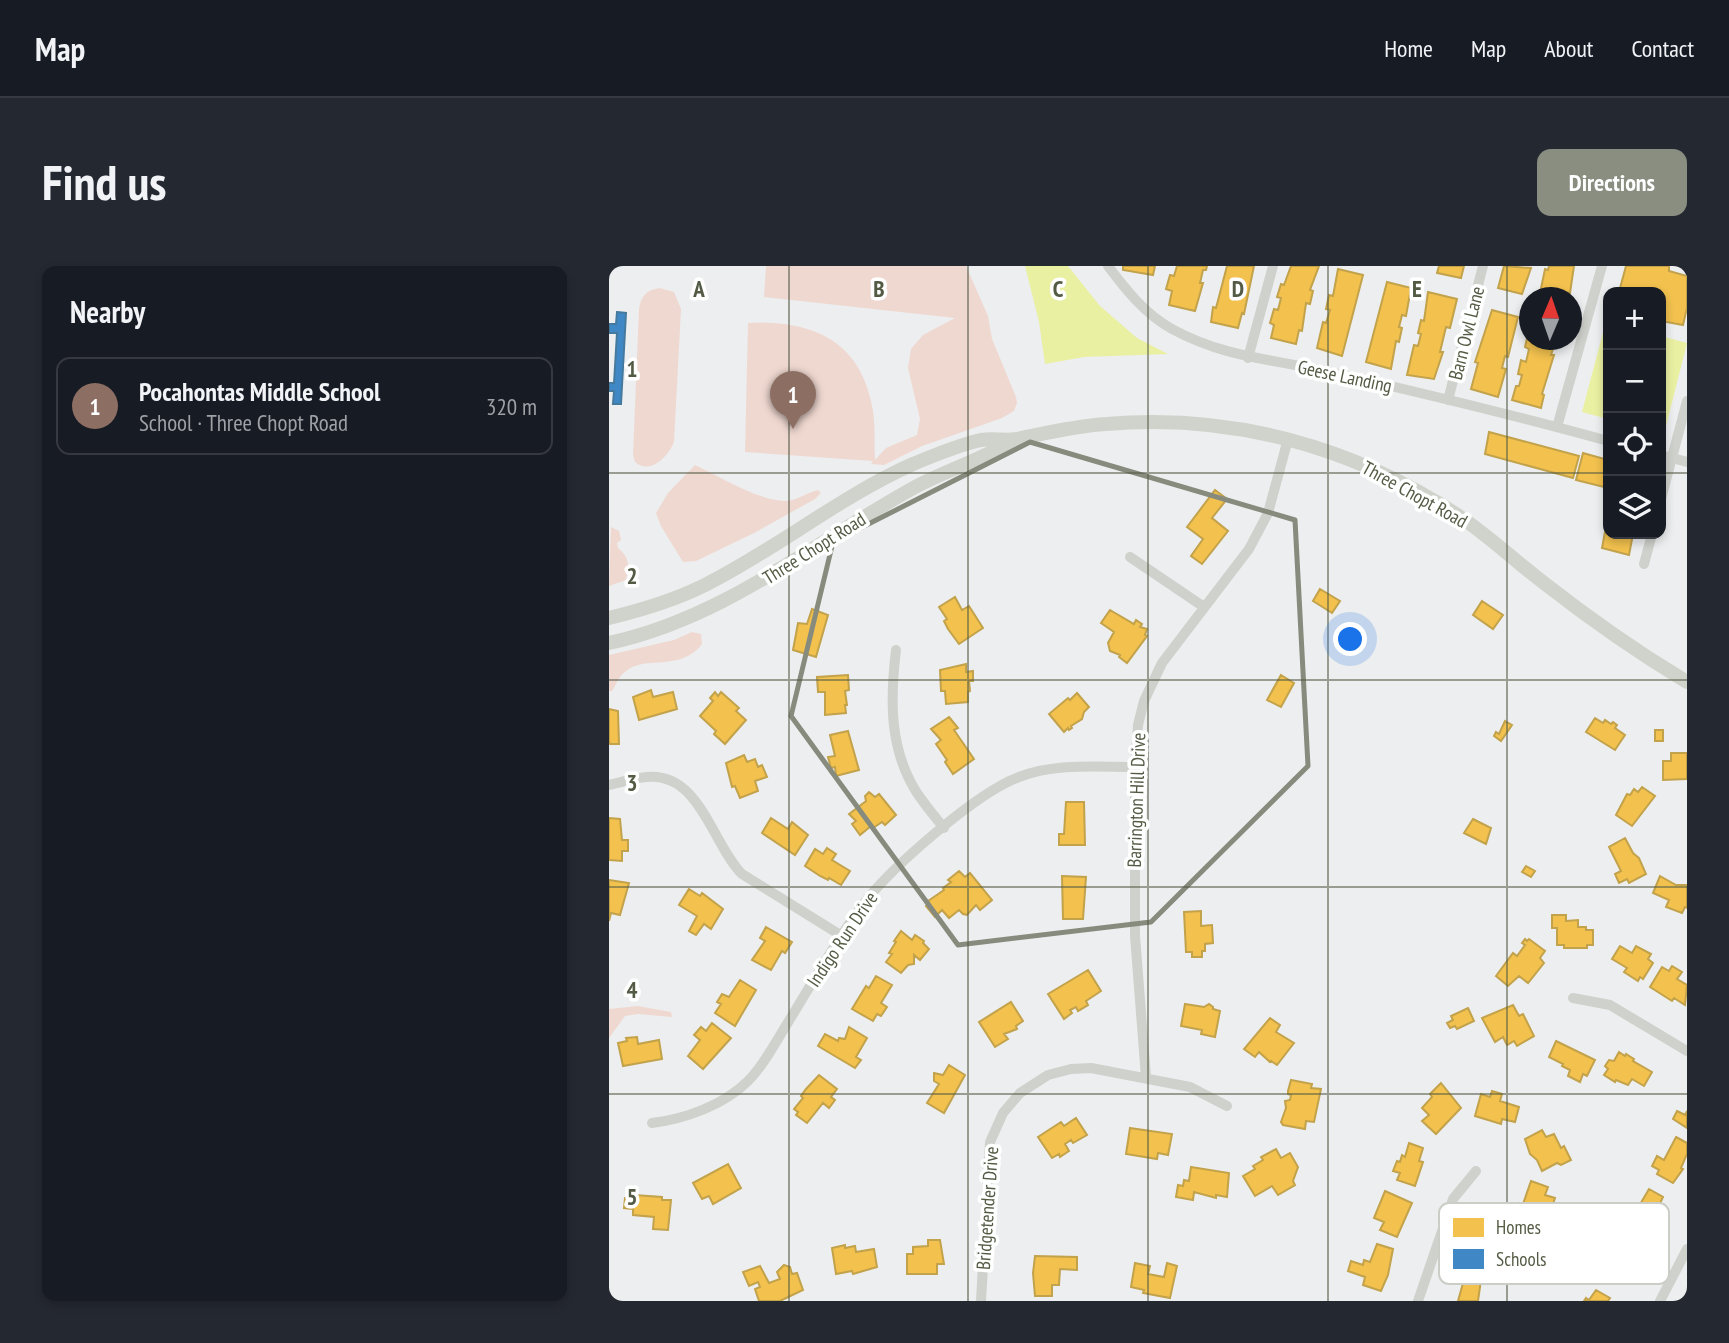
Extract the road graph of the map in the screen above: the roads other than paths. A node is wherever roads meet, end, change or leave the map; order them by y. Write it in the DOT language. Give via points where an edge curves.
graph roads {
  1 [pos="1108,266"];
  2 [pos="1273,266"];
  3 [pos="1483,266"];
  4 [pos="1602,266"];
  5 [pos="1248,358"];
  6 [pos="1448,400"];
  7 [pos="1687,401"];
  8 [pos="1557,427"];
  9 [pos="1288,439"];
  10 [pos="1014,440"];
  11 [pos="1603,440"];
  12 [pos="1666,456"];
  13 [pos="1687,463"];
  14 [pos="1651,539"];
  15 [pos="1130,557"];
  16 [pos="1644,564"];
  17 [pos="1204,607"];
  18 [pos="609,618"];
  19 [pos="609,643"];
  20 [pos="896,650"];
  21 [pos="1687,682"];
  22 [pos="1135,767"];
  23 [pos="609,785"];
  24 [pos="944,828"];
  25 [pos="842,936"];
  26 [pos="1573,998"];
  27 [pos="1687,1051"];
  28 [pos="1146,1077"];
  29 [pos="1227,1106"];
  30 [pos="652,1123"];
  31 [pos="1476,1171"];
  32 [pos="1452,1203"];
  33 [pos="1439,1240"];
  34 [pos="1687,1249"];
  35 [pos="1669,1284"];
  36 [pos="1669,1284"];
  37 [pos="981,1301"];
  38 [pos="1418,1301"];
  39 [pos="1660,1301"];
  1 -- 5 [label="street, Geese Landing" via="1140,305 1170,328"];
  2 -- 5 [label="street"];
  3 -- 6 [label="street, Barn Owl Lane"];
  4 -- 8 [label="street"];
  5 -- 6 [label="street, Geese Landing" via="1302,365"];
  6 -- 8 [label="street, Geese Landing"];
  7 -- 12 [label="street"];
  8 -- 11 [label="street, Geese Landing"];
  9 -- 10 [label="main road, Three Chopt Road" via="1243,429 1156,422 1067,428"];
  9 -- 17 [label="street, Barrington Hill Drive" via="1268,513 1249,549"];
  9 -- 21 [label="main road, Three Chopt Road" via="1371,467 1448,510 1593,621"];
  10 -- 18 [label="main road, Three Chopt Road" via="983,439 912,465 869,485 704,586"];
  10 -- 19 [label="main road, Three Chopt Road" via="913,488 708,611"];
  12 -- 13 [label="street"];
  14 -- 16 [label="street"];
  15 -- 17 [label="street"];
  17 -- 22 [label="street, Barrington Hill Drive" via="1162,663 1144,701"];
  20 -- 24 [label="street" via="891,690 895,740 916,792"];
  22 -- 24 [label="street, Indigo Run Drive" via="1052,768 1018,777 991,791"];
  22 -- 28 [label="street, Barrington Hill Drive" via="1135,936"];
  23 -- 25 [label="street" via="648,777 680,784 742,874"];
  24 -- 25 [label="street, Indigo Run Drive" via="873,891"];
  25 -- 30 [label="street, Indigo Run Drive" via="747,1082 714,1104"];
  26 -- 27 [label="street" via="1611,1005"];
  28 -- 29 [label="street, Bridgetender Drive" via="1190,1087"];
  28 -- 37 [label="street, Bridgetender Drive" via="1071,1069 1038,1080 1010,1103 990,1142"];
  31 -- 32 [label="street"];
  33 -- 38 [label="street"];
  34 -- 36 [label="street"];
  35 -- 39 [label="street"];
}
